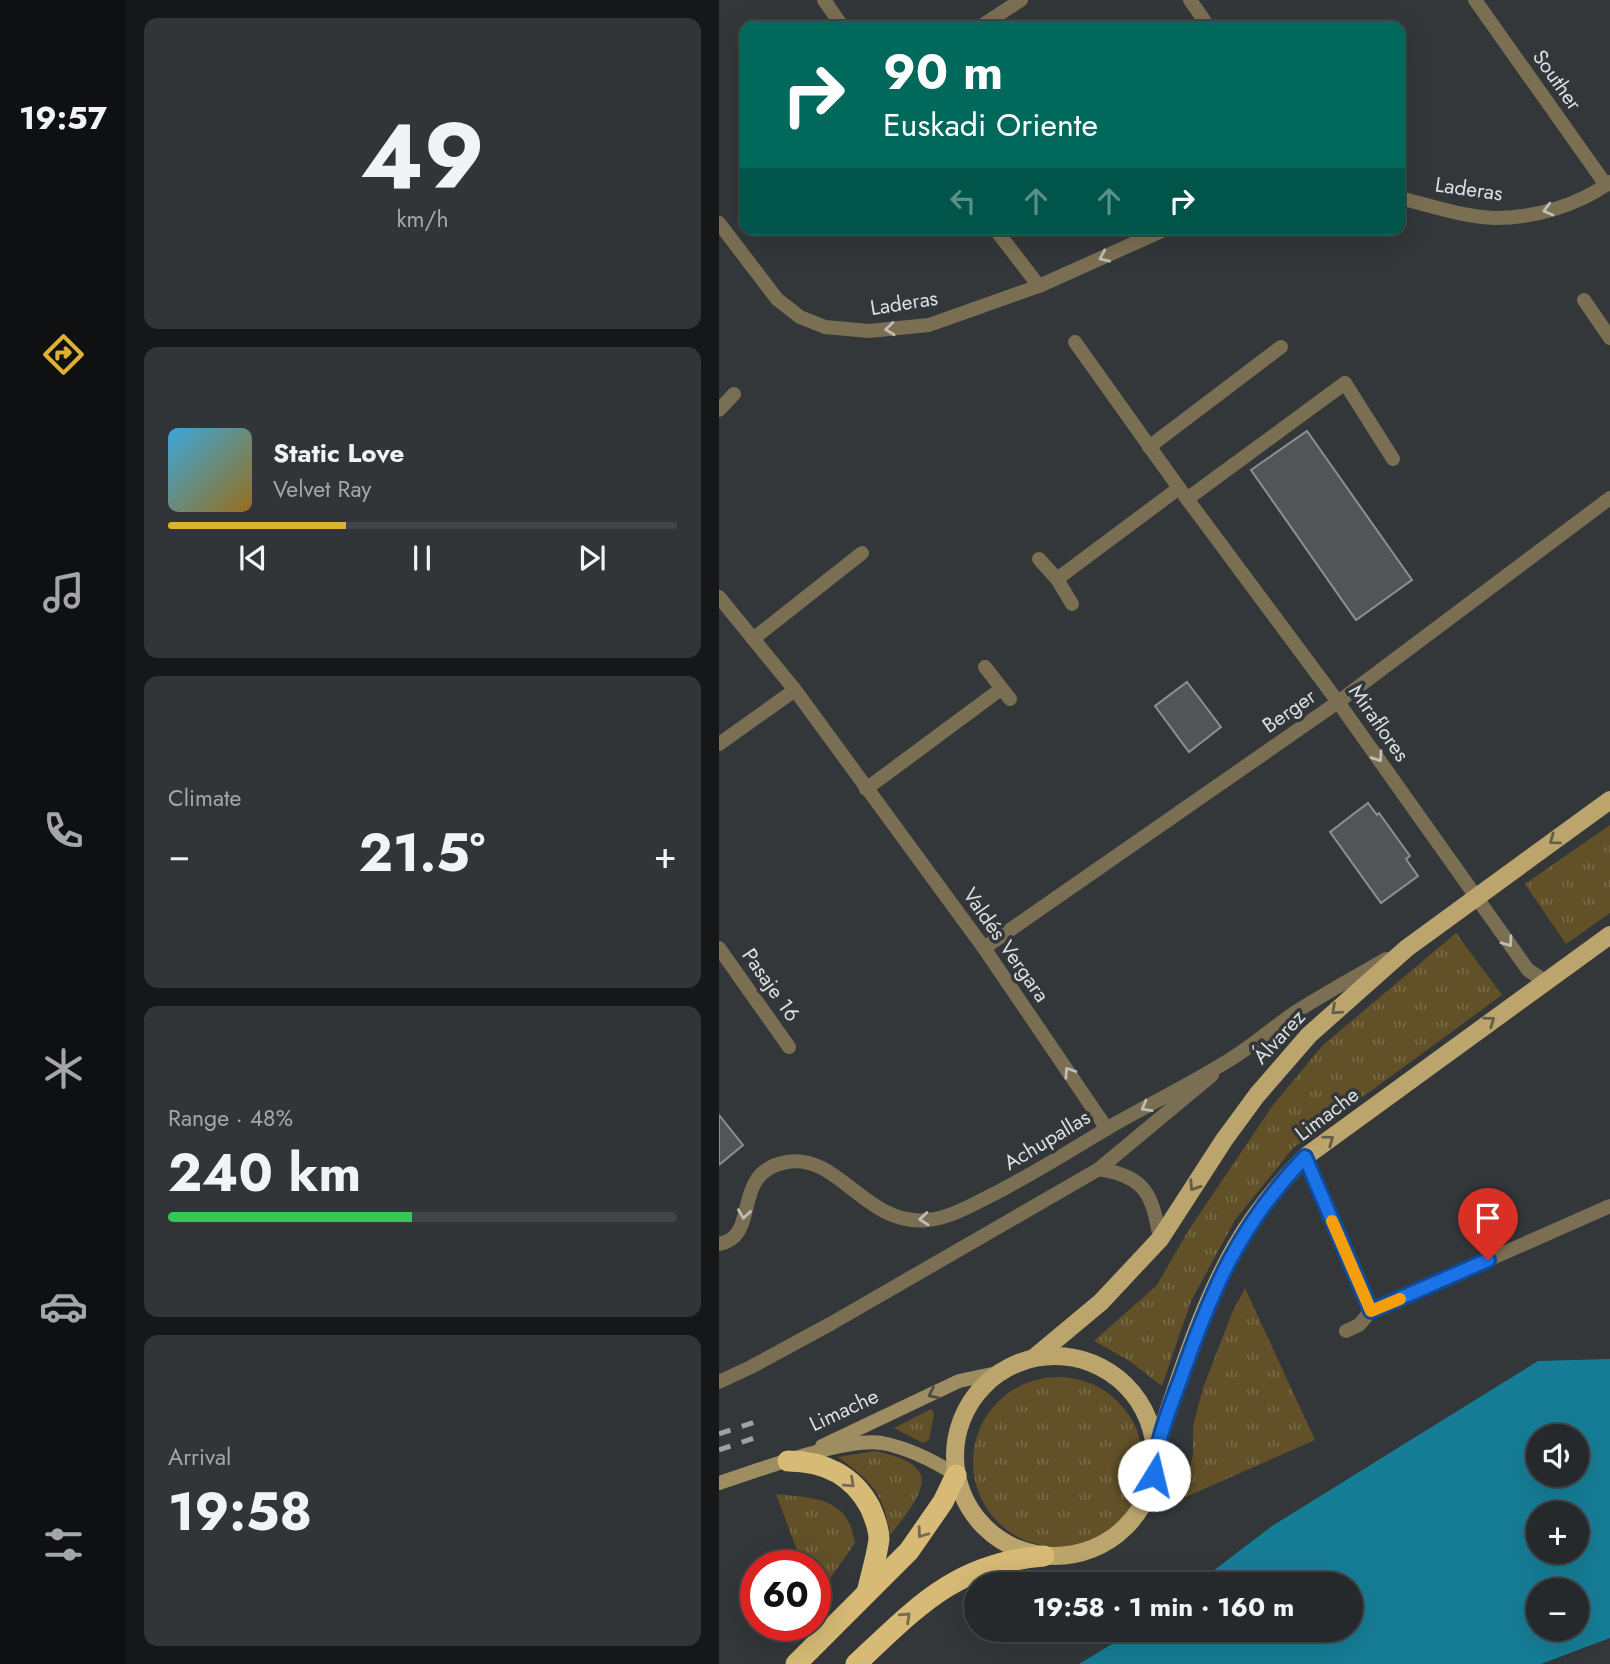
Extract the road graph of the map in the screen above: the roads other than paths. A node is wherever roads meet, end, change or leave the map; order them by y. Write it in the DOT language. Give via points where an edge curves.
graph roads {
  1 [pos="823,0"];
  2 [pos="1021,0"];
  3 [pos="1190,0"];
  4 [pos="1475,0"];
  5 [pos="838,21"];
  6 [pos="989,21"];
  7 [pos="1205,21"];
  8 [pos="1608,183"];
  9 [pos="1405,199"];
  10 [pos="719,223"];
  11 [pos="1000,235"];
  12 [pos="1153,235"];
  13 [pos="1039,286"];
  14 [pos="1584,300"];
  15 [pos="1610,338"];
  16 [pos="1075,342"];
  17 [pos="1281,347"];
  18 [pos="734,394"];
  19 [pos="719,410"];
  20 [pos="1149,447"];
  21 [pos="1393,459"];
  22 [pos="1183,494"];
  23 [pos="1610,498"];
  24 [pos="862,553"];
  25 [pos="1039,559"];
  26 [pos="1057,579"];
  27 [pos="719,597"];
  28 [pos="1072,604"];
  29 [pos="753,639"];
  30 [pos="985,667"];
  31 [pos="795,690"];
  32 [pos="1338,702"];
  33 [pos="719,744"];
  34 [pos="866,789"];
  35 [pos="1610,800"];
  36 [pos="1476,897"];
  37 [pos="1610,935"];
  38 [pos="1417,942"];
  39 [pos="719,948"];
  40 [pos="984,948"];
  41 [pos="1545,981"];
  42 [pos="789,1046"];
  43 [pos="1227,1062"];
  44 [pos="1107,1129"];
  45 [pos="1305,1157"];
  46 [pos="1099,1169"];
  47 [pos="1610,1206"];
  48 [pos="1161,1239"];
  49 [pos="719,1244"];
  50 [pos="1371,1311"];
  51 [pos="1346,1331"];
  52 [pos="1035,1357"];
  53 [pos="997,1373"];
  54 [pos="719,1382"];
  55 [pos="1155,1450"];
  56 [pos="788,1461"];
  57 [pos="956,1475"];
  58 [pos="719,1483"];
  59 [pos="1044,1556"];
  60 [pos="867,1593"];
  61 [pos="796,1664"];
  62 [pos="856,1664"];
  1 -- 5 [label="street"];
  2 -- 6 [label="street"];
  3 -- 7 [label="street"];
  4 -- 8 [label="street, Souther"];
  8 -- 9 [label="street, Laderas, one-way" via="1572,203 1496,218"];
  13 -- 10 [label="street, Laderas, one-way" via="929,325 869,331 825,327 800,317 777,299"];
  11 -- 13 [label="street"];
  12 -- 13 [label="street, Laderas, one-way"];
  14 -- 15 [label="street"];
  16 -- 20 [label="street, Miraflores"];
  17 -- 20 [label="street"];
  18 -- 19 [label="street"];
  20 -- 22 [label="street, Miraflores"];
  21 -- 22 [label="street" via="1345,383"];
  22 -- 26 [label="street"];
  22 -- 32 [label="street, Miraflores"];
  23 -- 32 [label="street, Berger"];
  24 -- 29 [label="street"];
  25 -- 26 [label="street"];
  26 -- 28 [label="street"];
  27 -- 29 [label="street, Valdés Vergara"];
  29 -- 31 [label="street, Valdés Vergara"];
  30 -- 34 [label="street" via="1005,694"];
  31 -- 33 [label="street"];
  31 -- 34 [label="street, Valdés Vergara"];
  32 -- 36 [label="street, Miraflores, one-way"];
  32 -- 40 [label="street, Berger"];
  34 -- 40 [label="street, Valdés Vergara"];
  35 -- 36 [label="main road, Álvarez, one-way"];
  36 -- 38 [label="main road, Álvarez"];
  36 -- 41 [label="street, Miraflores, one-way" via="1528,970"];
  37 -- 41 [label="main road, Limache"];
  38 -- 43 [label="street, Achupallas" via="1300,1010"];
  38 -- 48 [label="main road, Álvarez, one-way" via="1352,995 1281,1066 1224,1140"];
  39 -- 42 [label="street, Pasaje 16"];
  44 -- 40 [label="street, Valdés Vergara, one-way"];
  45 -- 41 [label="main road, Limache, one-way"];
  43 -- 44 [label="street, Achupallas, one-way"];
  43 -- 46 [label="street"];
  44 -- 49 [label="street, Achupallas, one-way" via="1024,1180 931,1220 886,1214 822,1168 810,1162 784,1162 751,1187 743,1225 732,1240"];
  45 -- 50 [label="street"];
  45 -- 55 [label="main road, Limache" via="1251,1222 1223,1271"];
  46 -- 48 [label="street" via="1131,1177 1143,1186 1155,1210"];
  46 -- 54 [label="street"];
  47 -- 50 [label="street"];
  48 -- 52 [label="main road, Álvarez" via="1101,1302"];
  50 -- 51 [label="street"];
  52 -- 53 [label="main road, Limache"];
  52 -- 55 [label="main road, Limache" via="1083,1359 1117,1376 1137,1396 1150,1422"];
  53 -- 56 [label="main road, Limache, one-way" via="959,1381"];
  53 -- 57 [label="main road, Limache" via="974,1398 958,1429"];
  55 -- 59 [label="main road, Limache" via="1154,1475 1146,1499 1114,1537 1069,1556"];
  56 -- 57 [label="main road, Limache" via="852,1444 880,1443 930,1460"];
  56 -- 58 [label="main road, Limache"];
  56 -- 60 [label="highway, one-way" via="832,1469 865,1498 879,1537"];
  57 -- 59 [label="main road, Limache" via="983,1526 1021,1551"];
  57 -- 60 [label="highway, one-way" via="914,1543"];
  62 -- 59 [label="highway, one-way" via="916,1608 958,1579 1001,1562"];
  60 -- 61 [label="highway"];
}
